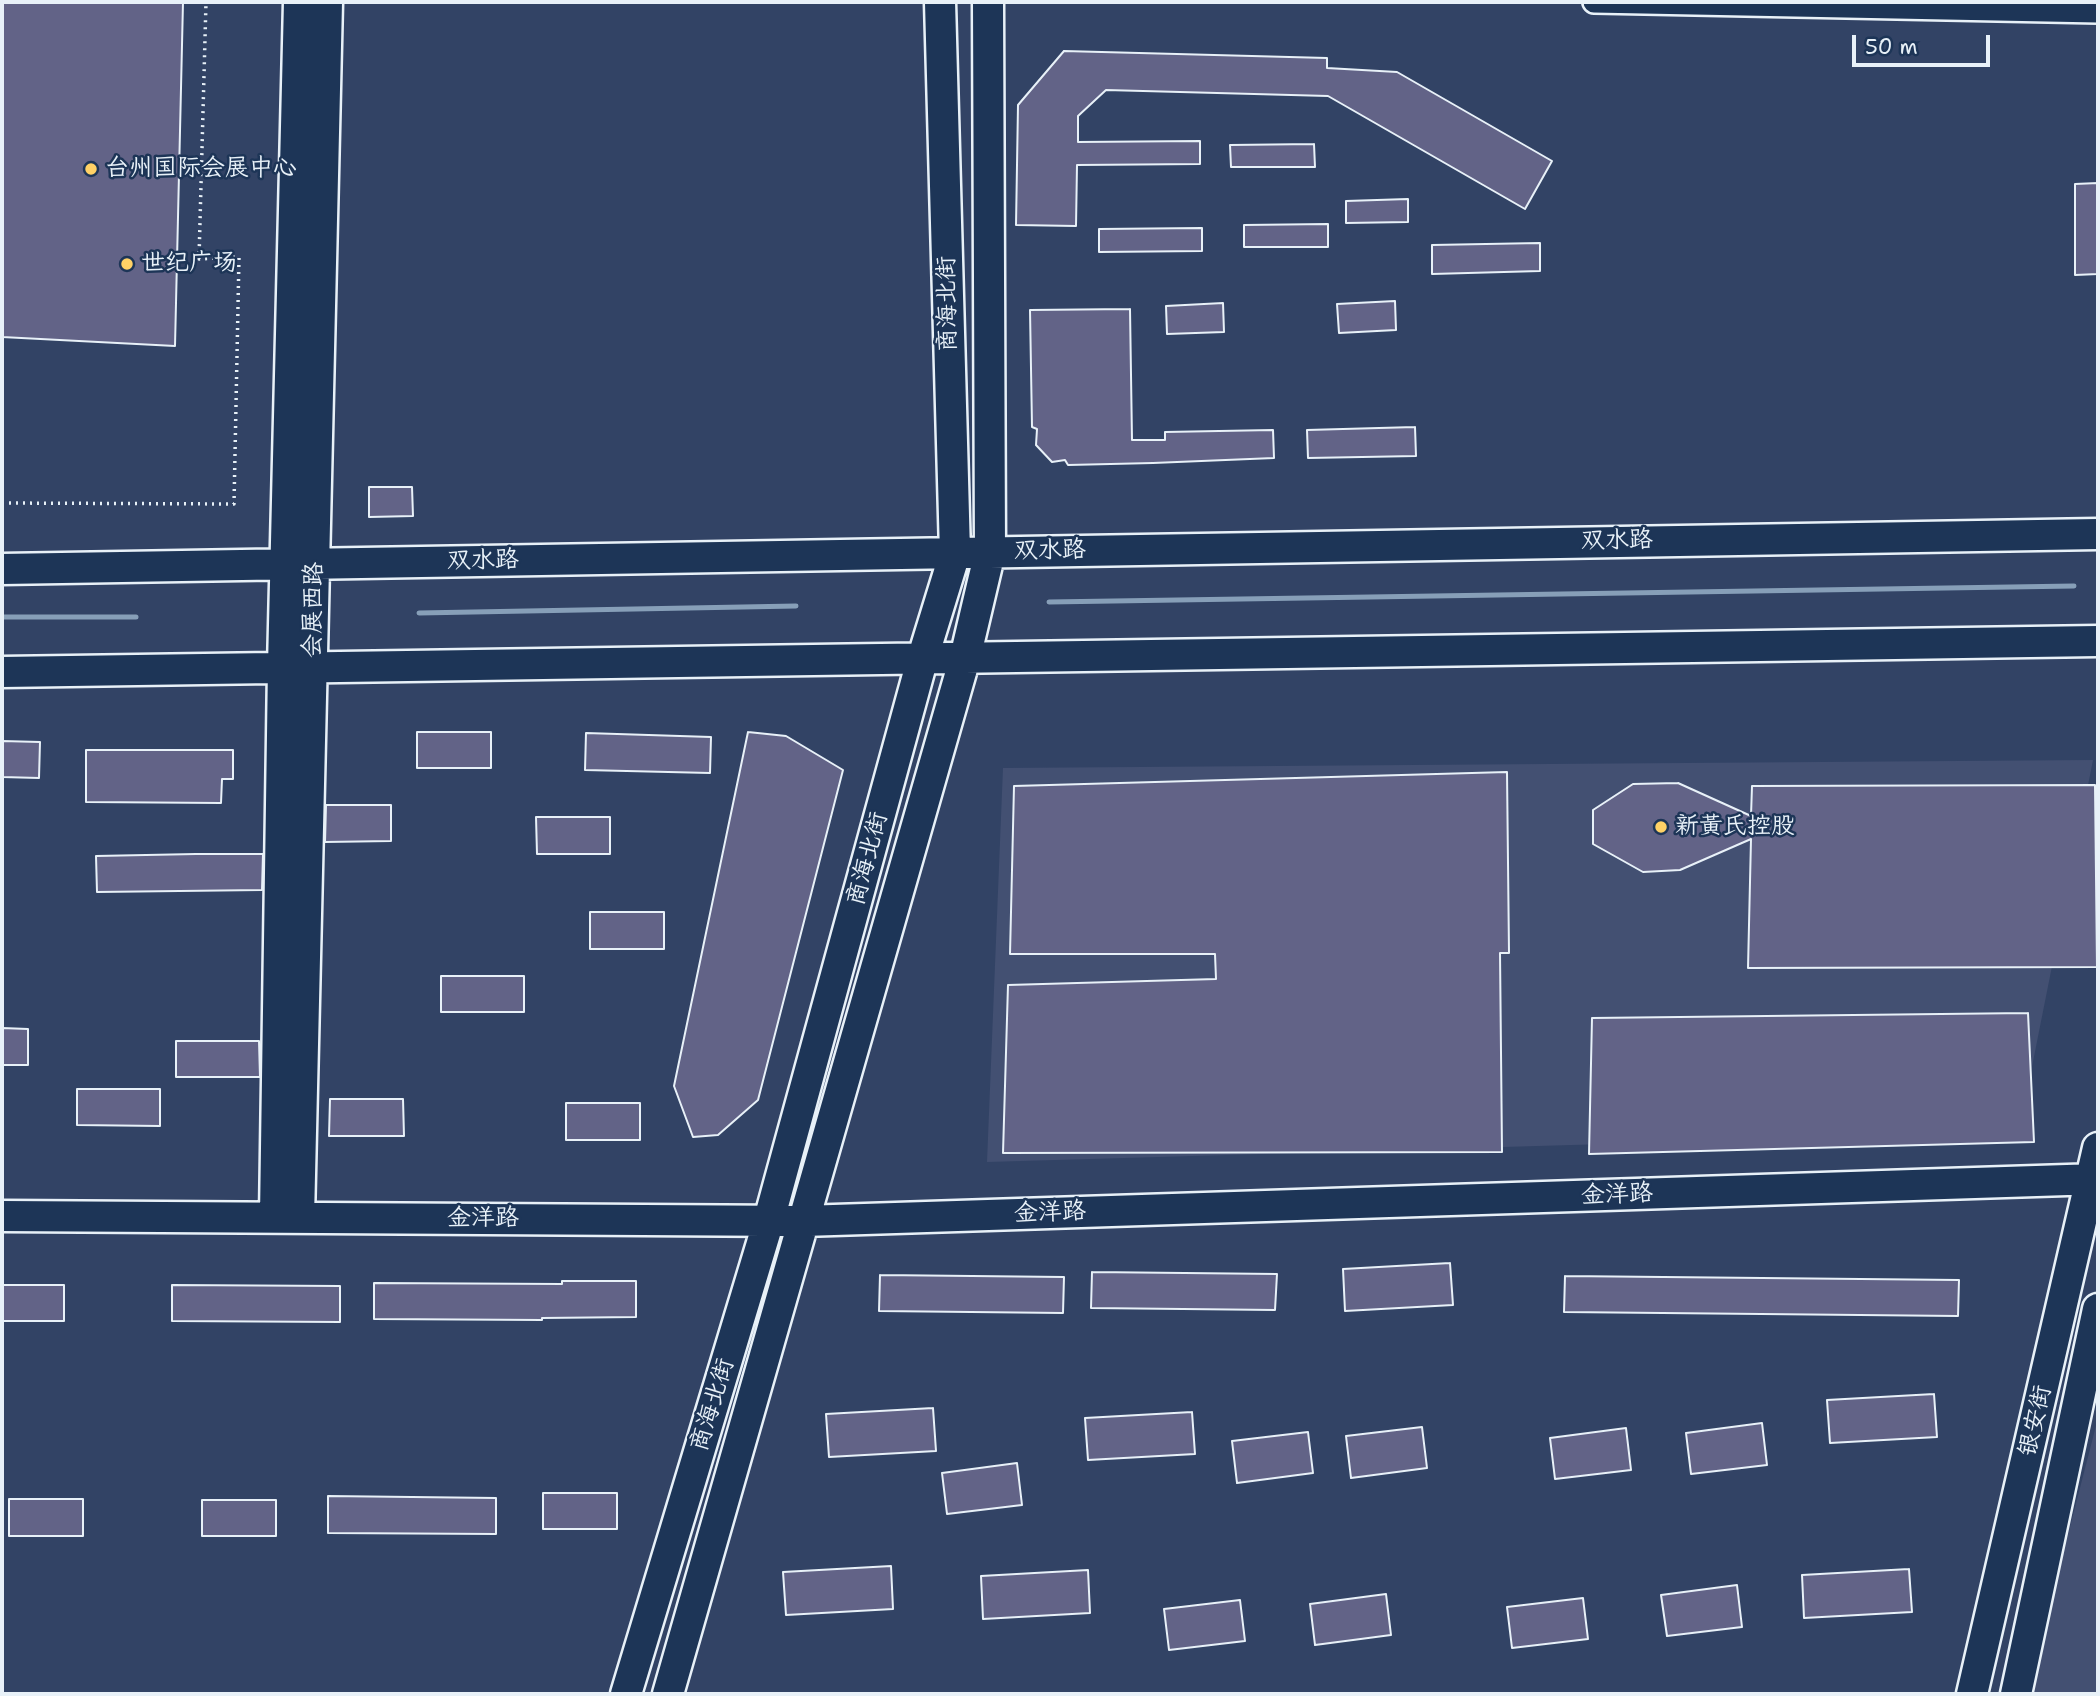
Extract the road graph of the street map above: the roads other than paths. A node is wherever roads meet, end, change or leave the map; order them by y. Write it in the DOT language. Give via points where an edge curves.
graph roads {
  1 [pos="299,2"];
  2 [pos="327,2"];
  3 [pos="940,2"];
  4 [pos="988,2"];
  5 [pos="1594,2"];
  6 [pos="2098,12"];
  7 [pos="2098,534"];
  8 [pos="990,552"];
  9 [pos="955,553"];
  10 [pos="315,564"];
  11 [pos="285,565"];
  12 [pos="2,569"];
  13 [pos="2098,641"];
  14 [pos="923,657"];
  15 [pos="965,658"];
  16 [pos="313,666"];
  17 [pos="283,667"];
  18 [pos="2,672"];
  19 [pos="2098,1148"];
  20 [pos="2095,1179"];
  21 [pos="2,1216"];
  22 [pos="287,1217"];
  23 [pos="769,1220"];
  24 [pos="803,1221"];
  25 [pos="2098,1309"];
  26 [pos="626,1694"];
  27 [pos="668,1694"];
  28 [pos="1972,1694"];
  29 [pos="2016,1694"];
  1 -- 11 [label="main road, 会展西路"];
  2 -- 10 [label="main road, 会展西路"];
  3 -- 9 [label="main road, 商海北街"];
  4 -- 8 [label="main road, 商海北街"];
  5 -- 6 [label="street"];
  7 -- 8 [label="main road, 双水路"];
  8 -- 9 [label="main road, 双水路"];
  8 -- 15 [label="main road, 商海北街"];
  9 -- 10 [label="main road, 双水路"];
  9 -- 14 [label="main road, 商海北街"];
  10 -- 11 [label="main road, 双水路"];
  10 -- 16 [label="main road, 会展西路"];
  11 -- 12 [label="main road, 双水路"];
  11 -- 17 [label="main road, 会展西路"];
  13 -- 15 [label="main road"];
  14 -- 15 [label="main road"];
  14 -- 16 [label="main road"];
  14 -- 23 [label="main road, 商海北街"];
  15 -- 24 [label="main road, 商海北街"];
  16 -- 17 [label="main road"];
  16 -- 22 [label="main road, 会展西路"];
  17 -- 18 [label="main road"];
  17 -- 22 [label="main road, 会展西路"];
  19 -- 20 [label="main road, 银安街"];
  20 -- 24 [label="main road, 金洋路"];
  20 -- 28 [label="main road, 银安街"];
  21 -- 22 [label="main road, 金洋路"];
  22 -- 23 [label="main road, 金洋路"];
  23 -- 24 [label="main road, 金洋路"];
  23 -- 26 [label="main road, 商海北街"];
  24 -- 27 [label="main road, 商海北街"];
  25 -- 29 [label="main road, 银安街"];
}
